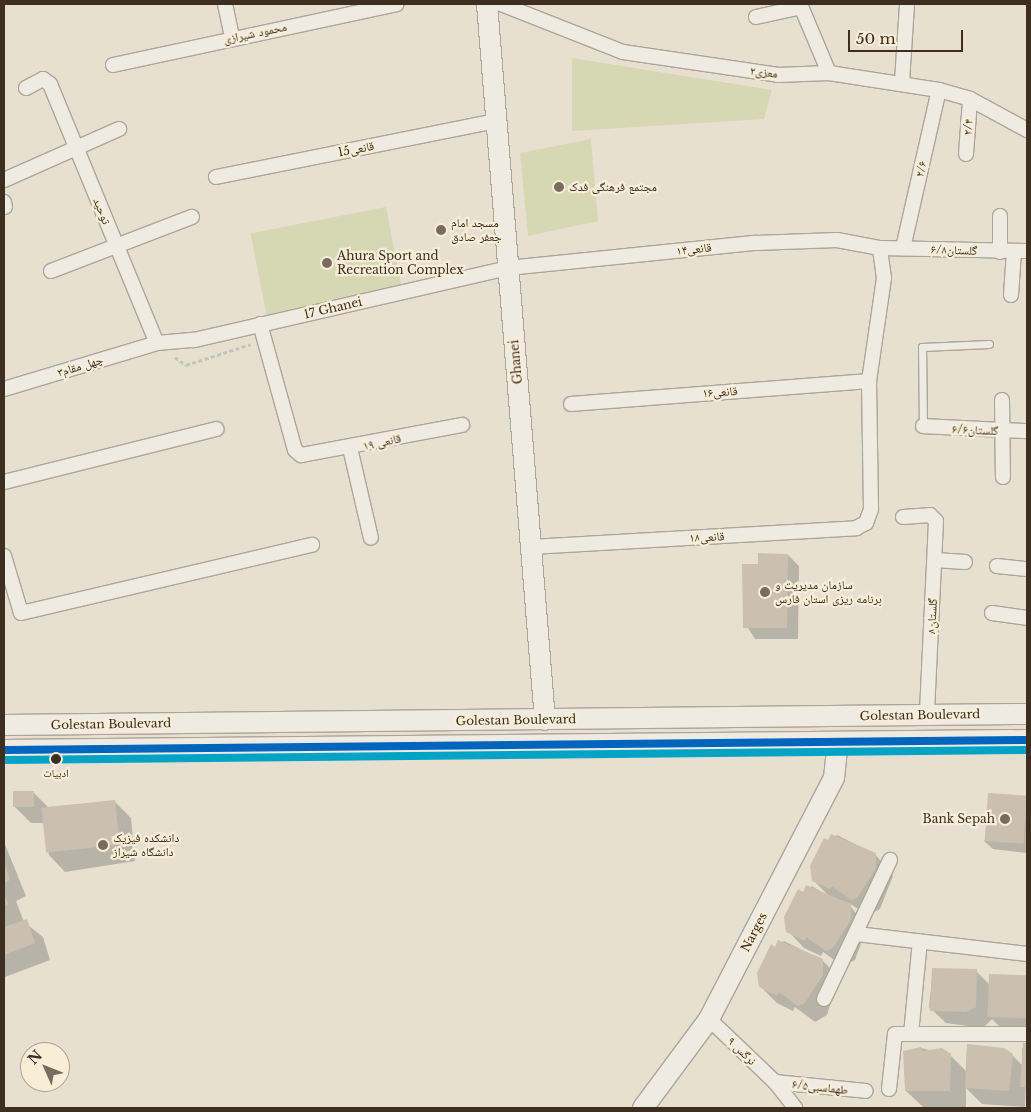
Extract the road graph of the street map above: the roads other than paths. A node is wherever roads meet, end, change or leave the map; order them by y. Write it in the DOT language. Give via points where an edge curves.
graph roads {
  1 [pos="225,4"];
  2 [pos="397,4"];
  3 [pos="486,4"];
  4 [pos="501,4"];
  5 [pos="907,4"];
  6 [pos="801,5"];
  7 [pos="756,17"];
  8 [pos="232,38"];
  9 [pos="113,65"];
  10 [pos="829,73"];
  11 [pos="902,82"];
  12 [pos="26,88"];
  13 [pos="939,90"];
  14 [pos="970,99"];
  15 [pos="496,121"];
  16 [pos="119,130"];
  17 [pos="1027,130"];
  18 [pos="76,148"];
  19 [pos="966,154"];
  20 [pos="216,177"];
  21 [pos="4,180"];
  22 [pos="1000,216"];
  23 [pos="192,217"];
  24 [pos="118,248"];
  25 [pos="880,248"];
  26 [pos="903,248"];
  27 [pos="1021,251"];
  28 [pos="1000,252"];
  29 [pos="508,268"];
  30 [pos="51,271"];
  31 [pos="1011,295"];
  32 [pos="260,324"];
  33 [pos="157,344"];
  34 [pos="988,344"];
  35 [pos="869,380"];
  36 [pos="4,390"];
  37 [pos="1002,400"];
  38 [pos="570,404"];
  39 [pos="462,425"];
  40 [pos="923,426"];
  41 [pos="216,429"];
  42 [pos="1003,430"];
  43 [pos="1027,431"];
  44 [pos="350,448"];
  45 [pos="1003,477"];
  46 [pos="4,482"];
  47 [pos="902,517"];
  48 [pos="371,538"];
  49 [pos="312,546"];
  50 [pos="531,547"];
  51 [pos="4,556"];
  52 [pos="935,560"];
  53 [pos="964,562"];
  54 [pos="997,566"];
  55 [pos="1027,569"];
  56 [pos="992,614"];
  57 [pos="1027,618"];
  58 [pos="927,714"];
  59 [pos="1027,714"];
  60 [pos="545,720"];
  61 [pos="283,722"];
  62 [pos="64,724"];
  63 [pos="4,725"];
  64 [pos="1027,740"];
  65 [pos="838,742"];
  66 [pos="66,748"];
  67 [pos="285,748"];
  68 [pos="4,750"];
  69 [pos="890,860"];
  70 [pos="857,934"];
  71 [pos="920,941"];
  72 [pos="1027,954"];
  73 [pos="824,999"];
  74 [pos="709,1019"];
  75 [pos="910,1034"];
  76 [pos="1027,1034"];
  77 [pos="775,1082"];
  78 [pos="889,1089"];
  79 [pos="866,1091"];
  80 [pos="643,1108"];
  81 [pos="795,1108"];
  1 -- 8 [label="street"];
  2 -- 8 [label="street, محمود شیرازی"];
  3 -- 15 [label="main road, Ghanei"];
  4 -- 10 [label="street, ۲معزی" via="623,52 778,74"];
  5 -- 11 [label="street"];
  6 -- 7 [label="street"];
  6 -- 10 [label="street"];
  8 -- 9 [label="street, محمود شیرازی"];
  10 -- 11 [label="street, ۲معزی"];
  11 -- 13 [label="street, ۲معزی"];
  12 -- 18 [label="street, توحید" via="47,80"];
  13 -- 14 [label="street, ۲معزی"];
  13 -- 26 [label="street, ۲/۶"];
  14 -- 17 [label="street, ۲معزی"];
  14 -- 19 [label="street, ۲/۴"];
  15 -- 20 [label="street, 15قانعی"];
  15 -- 29 [label="main road, Ghanei"];
  16 -- 18 [label="street"];
  18 -- 21 [label="street"];
  18 -- 24 [label="street, توحید"];
  22 -- 28 [label="street"];
  23 -- 24 [label="street"];
  24 -- 30 [label="street"];
  24 -- 33 [label="street, توحید"];
  25 -- 26 [label="street, ۶/۸گلستان"];
  25 -- 29 [label="street, ۱۴قانعی" via="836,240 756,243"];
  25 -- 35 [label="street" via="884,278"];
  26 -- 28 [label="street, ۶/۸گلستان"];
  27 -- 28 [label="street, ۶/۸گلستان"];
  27 -- 31 [label="street"];
  29 -- 32 [label="street, 17 Ghanei"];
  29 -- 50 [label="main road, Ghanei"];
  32 -- 33 [label="street, 17 Ghanei"];
  32 -- 44 [label="street, قانعی ۱۹" via="295,450 301,455"];
  33 -- 36 [label="street, چهل مقام۳"];
  34 -- 40 [label="lane" via="922,347"];
  35 -- 38 [label="street, ۱۶قانعی"];
  35 -- 50 [label="street, ۱۸قانعی" via="871,509 866,523 856,528"];
  37 -- 42 [label="street"];
  39 -- 44 [label="street, قانعی ۱۹"];
  40 -- 42 [label="street, ۶/۶گلستان"];
  41 -- 46 [label="street"];
  42 -- 43 [label="street, ۶/۶گلستان"];
  42 -- 45 [label="street"];
  44 -- 48 [label="street"];
  47 -- 52 [label="street, گلستان۸" via="935,518"];
  49 -- 51 [label="street" via="21,613"];
  50 -- 60 [label="main road, Ghanei"];
  52 -- 53 [label="street"];
  52 -- 58 [label="street, گلستان۸"];
  54 -- 55 [label="street"];
  56 -- 57 [label="street"];
  58 -- 59 [label="main road, Golestan Boulevard"];
  58 -- 60 [label="main road, Golestan Boulevard"];
  60 -- 61 [label="main road, Golestan Boulevard"];
  61 -- 62 [label="main road, Golestan Boulevard"];
  61 -- 67 [label="main road"];
  62 -- 63 [label="main road, Golestan Boulevard"];
  62 -- 66 [label="main road"];
  64 -- 65 [label="main road, Golestan Boulevard"];
  65 -- 67 [label="main road, Golestan Boulevard"];
  65 -- 74 [label="main road, Narges" via="834,778"];
  66 -- 67 [label="main road, Golestan Boulevard"];
  66 -- 68 [label="main road, Golestan Boulevard"];
  69 -- 70 [label="street"];
  70 -- 71 [label="street"];
  70 -- 73 [label="street"];
  71 -- 72 [label="street"];
  71 -- 75 [label="street"];
  74 -- 77 [label="street, ۹ نرگس"];
  74 -- 80 [label="main road, Narges"];
  75 -- 76 [label="street"];
  75 -- 78 [label="street" via="895,1034"];
  77 -- 79 [label="street, ۶/۵طهماسبی"];
  77 -- 81 [label="street, ۹ نرگس"];
}
